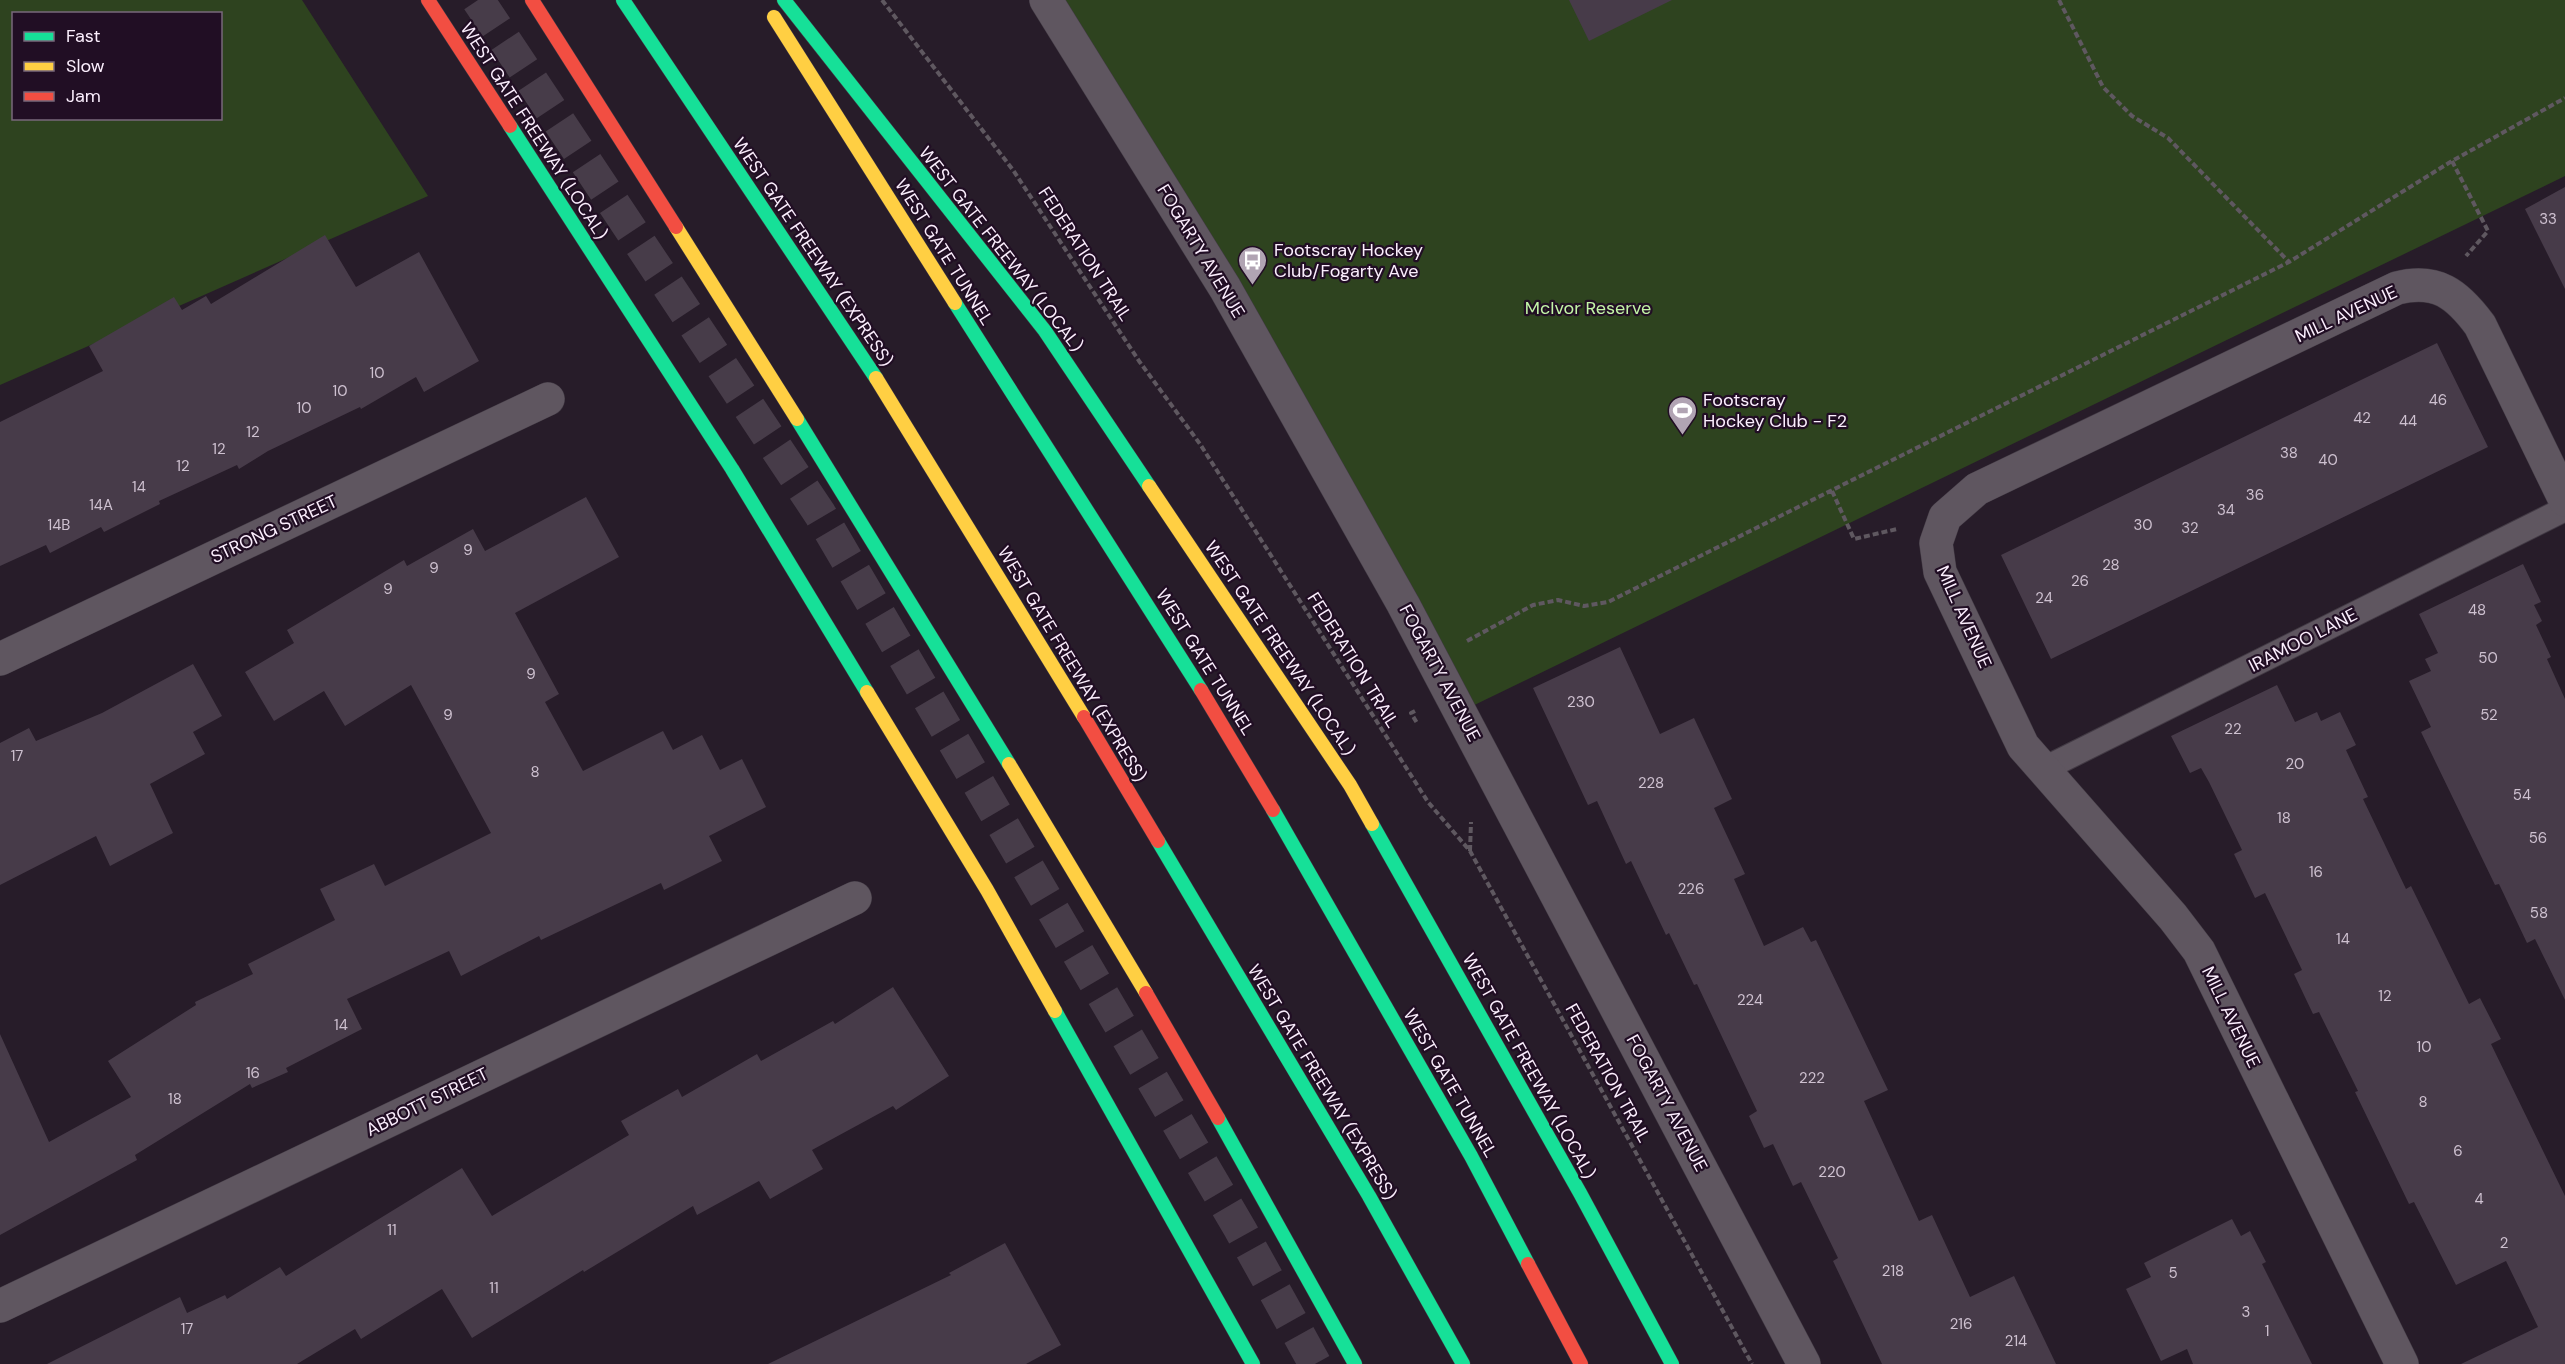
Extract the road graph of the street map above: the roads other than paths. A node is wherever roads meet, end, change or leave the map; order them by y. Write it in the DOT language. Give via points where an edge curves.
graph roads {
  1 [pos="428,0"];
  2 [pos="532,0"];
  3 [pos="623,0"];
  4 [pos="784,0"];
  5 [pos="1046,0"];
  6 [pos="769,10"];
  7 [pos="548,399"];
  8 [pos="2565,500"];
  9 [pos="2565,509"];
  10 [pos="0,659"];
  11 [pos="2042,770"];
  12 [pos="855,898"];
  13 [pos="0,1306"];
  14 [pos="1253,1364"];
  15 [pos="1355,1364"];
  16 [pos="1463,1364"];
  17 [pos="1581,1364"];
  18 [pos="1672,1364"];
  19 [pos="1804,1364"];
  20 [pos="2402,1364"];
  1 -- 14 [label="highway, WEST GATE FREEWAY (LOCAL)" via="732,469 962,849"];
  2 -- 15 [label="highway" via="796,416 1069,865 1204,1092"];
  3 -- 16 [label="highway, WEST GATE FREEWAY (EXPRESS)" via="869,367 1095,735 1369,1196"];
  4 -- 18 [label="highway, WEST GATE FREEWAY (LOCAL)" via="1045,331 1350,785"];
  5 -- 19 [label="street, FOGARTY AVENUE" via="1225,288 1403,604"];
  6 -- 17 [label="highway, WEST GATE TUNNEL" via="1239,749 1471,1156"];
  7 -- 10 [label="street, STRONG STREET"];
  8 -- 11 [label="street, MILL AVENUE" via="2481,325 2462,301 2417,283 2397,288 1977,489 1945,517 1936,543 1940,572 2023,746"];
  9 -- 11 [label="lane, IRAMOO LANE"];
  11 -- 20 [label="street, MILL AVENUE" via="2199,951"];
  12 -- 13 [label="street, ABBOTT STREET"];
}
